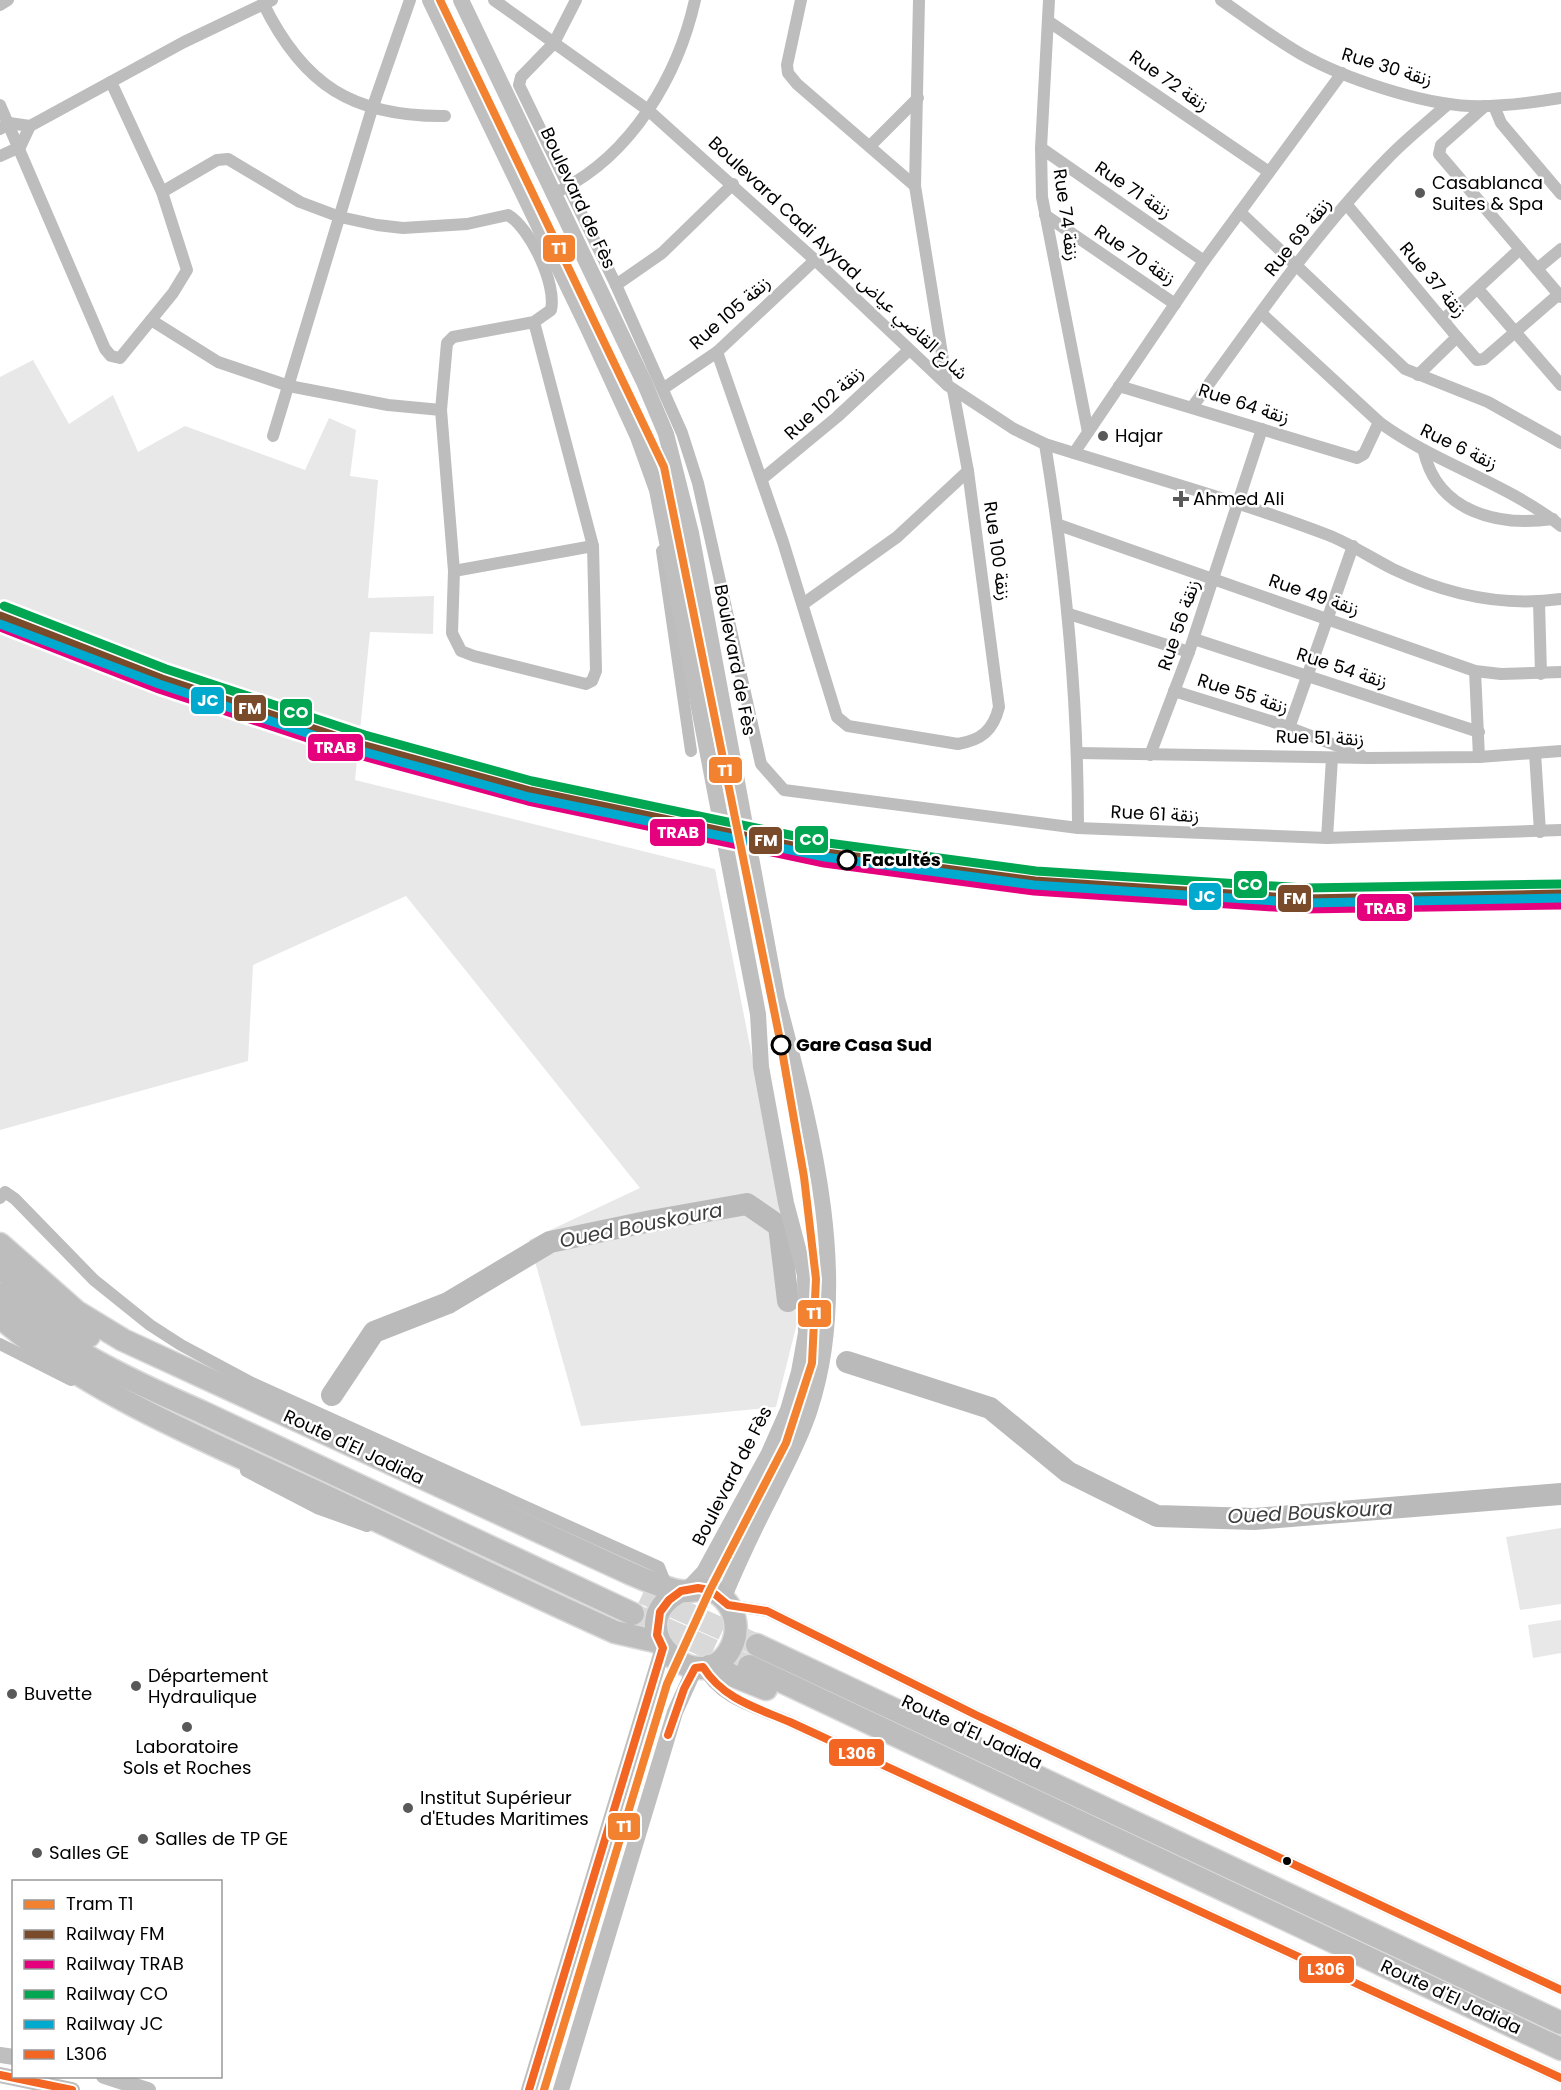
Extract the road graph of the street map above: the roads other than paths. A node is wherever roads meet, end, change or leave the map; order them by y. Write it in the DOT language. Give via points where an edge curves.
graph roads {
  1 [pos="9,0"];
  2 [pos="410,0"];
  3 [pos="430,0"];
  4 [pos="461,0"];
  5 [pos="494,0"];
  6 [pos="576,0"];
  7 [pos="695,0"];
  8 [pos="801,0"];
  9 [pos="919,0"];
  10 [pos="1048,0"];
  11 [pos="1221,0"];
  12 [pos="267,2"];
  13 [pos="0,5"];
  14 [pos="1048,21"];
  15 [pos="554,43"];
  16 [pos="1342,73"];
  17 [pos="111,82"];
  18 [pos="918,98"];
  19 [pos="1561,98"];
  20 [pos="1448,104"];
  21 [pos="0,105"];
  22 [pos="1490,106"];
  23 [pos="372,109"];
  24 [pos="648,110"];
  25 [pos="445,116"];
  26 [pos="5,126"];
  27 [pos="30,126"];
  28 [pos="870,146"];
  29 [pos="20,147"];
  30 [pos="1041,148"];
  31 [pos="0,156"];
  32 [pos="1269,172"];
  33 [pos="733,184"];
  34 [pos="915,186"];
  35 [pos="561,190"];
  36 [pos="162,192"];
  37 [pos="1561,194"];
  38 [pos="1347,205"];
  39 [pos="1240,212"];
  40 [pos="1045,215"];
  41 [pos="340,217"];
  42 [pos="1520,249"];
  43 [pos="1561,249"];
  44 [pos="815,260"];
  45 [pos="1204,261"];
  46 [pos="1297,267"];
  47 [pos="1537,269"];
  48 [pos="616,285"];
  49 [pos="1478,289"];
  50 [pos="1560,295"];
  51 [pos="1175,304"];
  52 [pos="1261,313"];
  53 [pos="151,320"];
  54 [pos="1443,320"];
  55 [pos="534,322"];
  56 [pos="1515,332"];
  57 [pos="1457,337"];
  58 [pos="908,351"];
  59 [pos="717,352"];
  60 [pos="1418,375"];
  61 [pos="1561,385"];
  62 [pos="289,386"];
  63 [pos="1119,386"];
  64 [pos="663,388"];
  65 [pos="950,388"];
  66 [pos="1193,406"];
  67 [pos="441,410"];
  68 [pos="1379,422"];
  69 [pos="1262,429"];
  70 [pos="1088,432"];
  71 [pos="273,436"];
  72 [pos="1561,442"];
  73 [pos="1045,444"];
  74 [pos="1424,452"];
  75 [pos="1074,453"];
  76 [pos="968,471"];
  77 [pos="762,479"];
  78 [pos="657,490"];
  79 [pos="1238,505"];
  80 [pos="1557,523"];
  81 [pos="1059,525"];
  82 [pos="594,546"];
  83 [pos="1353,546"];
  84 [pos="454,571"];
  85 [pos="1214,579"];
  86 [pos="1561,599"];
  87 [pos="1539,602"];
  88 [pos="803,604"];
  89 [pos="1069,614"];
  90 [pos="1327,619"];
  91 [pos="1194,639"];
  92 [pos="1189,652"];
  93 [pos="1475,671"];
  94 [pos="1561,672"];
  95 [pos="1542,674"];
  96 [pos="1307,675"];
  97 [pos="1174,691"];
  98 [pos="1290,728"];
  99 [pos="1479,732"];
  100 [pos="691,751"];
  101 [pos="1561,751"];
  102 [pos="1078,753"];
  103 [pos="1535,753"];
  104 [pos="1150,755"];
  105 [pos="1479,757"];
  106 [pos="1332,758"];
  107 [pos="1368,758"];
  108 [pos="1078,828"];
  109 [pos="1561,830"];
  110 [pos="1540,832"];
  111 [pos="1327,838"];
  112 [pos="3,1195"];
  113 [pos="0,1244"];
  114 [pos="0,1268"];
  115 [pos="0,1294"];
  116 [pos="0,1317"];
  117 [pos="0,1344"];
  118 [pos="202,1412"];
  119 [pos="420,1540"];
  120 [pos="679,1589"];
  121 [pos="643,1593"];
  122 [pos="728,1605"];
  123 [pos="633,1614"];
  124 [pos="601,1626"];
  125 [pos="661,1645"];
  126 [pos="757,1645"];
  127 [pos="749,1666"];
  128 [pos="702,1667"];
  129 [pos="1209,1858"];
  130 [pos="1179,1869"];
  131 [pos="1561,1990"];
  132 [pos="1561,2023"];
  133 [pos="1561,2049"];
  134 [pos="14,2078"];
  135 [pos="110,2078"];
  136 [pos="1561,2078"];
  137 [pos="72,2090"];
  138 [pos="148,2090"];
  139 [pos="529,2090"];
  140 [pos="561,2090"];
  1 -- 13 [label="street"];
  2 -- 23 [label="street"];
  3 -- 78 [label="street, Boulevard de Fès" via="588,328 638,436"];
  4 -- 35 [label="street, Boulevard de Fès"];
  5 -- 15 [label="street, Boulevard Cadi Ayyad شارع القاضي عياض"];
  6 -- 15 [label="street"];
  7 -- 24 [label="street" via="677,55"];
  8 -- 28 [label="street" via="788,73"];
  9 -- 18 [label="street, Rue 100 زنقة"];
  10 -- 14 [label="street, Rue 74 زنقة"];
  11 -- 16 [label="street, Rue 30 زنقة" via="1299,53"];
  12 -- 17 [label="street"];
  12 -- 23 [label="street" via="279,36 304,67 335,92"];
  14 -- 30 [label="street, Rue 74 زنقة"];
  14 -- 32 [label="street, Rue 72 زنقة"];
  15 -- 24 [label="street, Boulevard Cadi Ayyad شارع القاضي عياض"];
  15 -- 35 [label="street" via="521,77 519,85"];
  16 -- 20 [label="street, Rue 30 زنقة"];
  16 -- 32 [label="street"];
  17 -- 27 [label="street"];
  17 -- 36 [label="street"];
  18 -- 28 [label="street"];
  18 -- 34 [label="street, Rue 100 زنقة"];
  19 -- 22 [label="street, Rue 30 زنقة"];
  20 -- 22 [label="street, Rue 30 زنقة"];
  20 -- 38 [label="street, Rue 69 زنقة" via="1389,156"];
  21 -- 26 [label="street"];
  22 -- 37 [label="street"];
  22 -- 42 [label="street" via="1438,151"];
  23 -- 25 [label="street" via="408,116"];
  23 -- 41 [label="street"];
  24 -- 33 [label="street, Boulevard Cadi Ayyad شارع القاضي عياض"];
  24 -- 35 [label="street" via="608,158"];
  26 -- 27 [label="street"];
  26 -- 29 [label="street"];
  27 -- 29 [label="street"];
  28 -- 34 [label="street"];
  29 -- 31 [label="street"];
  29 -- 53 [label="street" via="111,357 120,358"];
  30 -- 40 [label="street, Rue 74 زنقة"];
  30 -- 45 [label="street, Rue 71 زنقة"];
  32 -- 39 [label="street"];
  33 -- 44 [label="street, Boulevard Cadi Ayyad شارع القاضي عياض"];
  33 -- 48 [label="street" via="662,253"];
  34 -- 65 [label="street, Rue 100 زنقة"];
  35 -- 48 [label="street"];
  35 -- 122 [label="street, Boulevard de Fès" via="657,409 676,470 777,998 796,1067 821,1199 827,1331 819,1379"];
  36 -- 41 [label="street" via="217,160 228,159 267,185"];
  36 -- 53 [label="street" via="187,270"];
  38 -- 46 [label="street, Rue 69 زنقة"];
  38 -- 54 [label="street, Rue 37 زنقة"];
  39 -- 45 [label="street"];
  39 -- 46 [label="street"];
  40 -- 51 [label="street, Rue 70 زنقة"];
  40 -- 70 [label="street, Rue 74 زنقة"];
  41 -- 55 [label="street" via="403,228 467,224 508,215 527,231 552,291 551,310"];
  41 -- 62 [label="street"];
  42 -- 47 [label="street"];
  42 -- 49 [label="street"];
  43 -- 47 [label="street"];
  44 -- 58 [label="street, Boulevard Cadi Ayyad شارع القاضي عياض"];
  44 -- 59 [label="street, Rue 105 زنقة"];
  45 -- 51 [label="street"];
  46 -- 52 [label="street, Rue 69 زنقة"];
  46 -- 60 [label="street" via="1392,359"];
  47 -- 50 [label="street"];
  48 -- 64 [label="street"];
  49 -- 54 [label="street"];
  49 -- 56 [label="street"];
  50 -- 56 [label="street"];
  51 -- 63 [label="street"];
  52 -- 66 [label="street, Rue 69 زنقة"];
  52 -- 68 [label="street, Rue 6 زنقة"];
  53 -- 62 [label="street" via="219,362"];
  54 -- 57 [label="street, Rue 37 زنقة"];
  55 -- 67 [label="street" via="453,337 447,343"];
  55 -- 82 [label="street"];
  56 -- 57 [label="street" via="1480,360"];
  56 -- 61 [label="street"];
  57 -- 60 [label="street, Rue 37 زنقة"];
  58 -- 65 [label="street, Boulevard Cadi Ayyad شارع القاضي عياض"];
  58 -- 77 [label="street, Rue 102 زنقة"];
  59 -- 64 [label="street, Rue 105 زنقة"];
  59 -- 77 [label="street"];
  60 -- 72 [label="street" via="1488,402"];
  62 -- 67 [label="street" via="388,405"];
  62 -- 71 [label="street"];
  63 -- 66 [label="street, Rue 64 زنقة"];
  63 -- 70 [label="street"];
  64 -- 108 [label="street, Rue 61 زنقة" via="698,483 761,764 784,790"];
  65 -- 73 [label="street, Boulevard Cadi Ayyad شارع القاضي عياض"];
  65 -- 76 [label="street, Rue 100 زنقة"];
  66 -- 69 [label="street, Rue 64 زنقة"];
  67 -- 84 [label="street"];
  68 -- 69 [label="street, Rue 64 زنقة" via="1365,454 1357,458"];
  68 -- 74 [label="street, Rue 6 زنقة"];
  69 -- 79 [label="street, Rue 56 زنقة"];
  70 -- 75 [label="street"];
  73 -- 75 [label="street, Boulevard Cadi Ayyad شارع القاضي عياض"];
  73 -- 81 [label="street"];
  74 -- 80 [label="street, Rue 6 زنقة" via="1514,493"];
  74 -- 80 [label="street" via="1434,481 1473,511 1499,520"];
  75 -- 79 [label="street, Boulevard Cadi Ayyad شارع القاضي عياض"];
  76 -- 88 [label="street" via="897,537"];
  76 -- 88 [label="street, Rue 100 زنقة" via="999,697 997,716 983,736 958,744 844,725 835,713"];
  77 -- 88 [label="street"];
  78 -- 100 [label="street" via="663,569"];
  78 -- 120 [label="street, Boulevard de Fès" via="758,1014 761,1067 807,1300 800,1372 788,1410 745,1502 704,1572"];
  79 -- 83 [label="street, Boulevard Cadi Ayyad شارع القاضي عياض"];
  79 -- 85 [label="street, Rue 56 زنقة"];
  81 -- 85 [label="street, Rue 49 زنقة"];
  81 -- 89 [label="street"];
  82 -- 84 [label="street"];
  82 -- 84 [label="street" via="596,671 586,684 461,651 452,633"];
  83 -- 87 [label="street, Boulevard Cadi Ayyad شارع القاضي عياض" via="1393,569 1461,594"];
  83 -- 90 [label="street"];
  85 -- 90 [label="street, Rue 49 زنقة"];
  85 -- 91 [label="street, Rue 56 زنقة"];
  86 -- 87 [label="street, Boulevard Cadi Ayyad شارع القاضي عياض"];
  87 -- 95 [label="street"];
  89 -- 92 [label="street"];
  89 -- 102 [label="street"];
  90 -- 93 [label="street, Rue 49 زنقة"];
  90 -- 96 [label="street"];
  91 -- 92 [label="street, Rue 56 زنقة"];
  91 -- 96 [label="street, Rue 54 زنقة"];
  92 -- 97 [label="street, Rue 56 زنقة"];
  93 -- 95 [label="street, Rue 49 زنقة"];
  93 -- 99 [label="street"];
  94 -- 95 [label="street, Rue 49 زنقة"];
  96 -- 98 [label="street"];
  96 -- 99 [label="street, Rue 54 زنقة"];
  97 -- 98 [label="street, Rue 55 زنقة"];
  97 -- 104 [label="street, Rue 56 زنقة"];
  98 -- 107 [label="street, Rue 55 زنقة"];
  99 -- 105 [label="street"];
  101 -- 103 [label="street, Rue 51 زنقة"];
  102 -- 104 [label="street, Rue 51 زنقة"];
  102 -- 108 [label="street"];
  103 -- 105 [label="street, Rue 51 زنقة"];
  103 -- 110 [label="street"];
  104 -- 106 [label="street, Rue 51 زنقة" via="1273,754"];
  105 -- 107 [label="street, Rue 51 زنقة"];
  106 -- 107 [label="street, Rue 51 زنقة"];
  106 -- 111 [label="street"];
  108 -- 111 [label="street, Rue 61 زنقة"];
  109 -- 110 [label="street, Rue 61 زنقة"];
  110 -- 111 [label="street, Rue 61 زنقة"];
  112 -- 120 [label="street" via="94,1280 181,1345 252,1383 658,1567"];
  113 -- 120 [label="highway, Route d'El Jadida" via="77,1312 123,1340 627,1572"];
  114 -- 121 [label="highway, Route d'El Jadida" via="62,1320 142,1364"];
  115 -- 118 [label="highway, Route d'El Jadida" via="78,1353"];
  116 -- 119 [label="highway" via="75,1374"];
  117 -- 119 [label="street" via="317,1508"];
  118 -- 123 [label="highway, Route d'El Jadida"];
  118 -- 124 [label="highway" via="307,1476 550,1585 576,1600"];
  119 -- 124 [label="highway"];
  120 -- 122 [label="highway, Route d'El Jadida" via="710,1590"];
  120 -- 125 [label="highway" via="660,1612 657,1627"];
  122 -- 128 [label="highway" via="736,1626 734,1641 727,1654"];
  122 -- 129 [label="highway, Route d'El Jadida" via="761,1633 1102,1794"];
  122 -- 131 [label="street" via="767,1611 976,1715"];
  124 -- 125 [label="highway"];
  125 -- 128 [label="highway" via="677,1663"];
  125 -- 139 [label="street"];
  126 -- 129 [label="highway, Route d'El Jadida"];
  127 -- 130 [label="highway, Route d'El Jadida"];
  128 -- 130 [label="highway, Route d'El Jadida" via="764,1689 1099,1844 1143,1861"];
  128 -- 136 [label="street" via="725,1694"];
  128 -- 140 [label="street" via="675,1712"];
  129 -- 132 [label="highway, Route d'El Jadida"];
  130 -- 133 [label="highway, Route d'El Jadida"];
  134 -- 137 [label="street"];
  135 -- 138 [label="street"];
}
